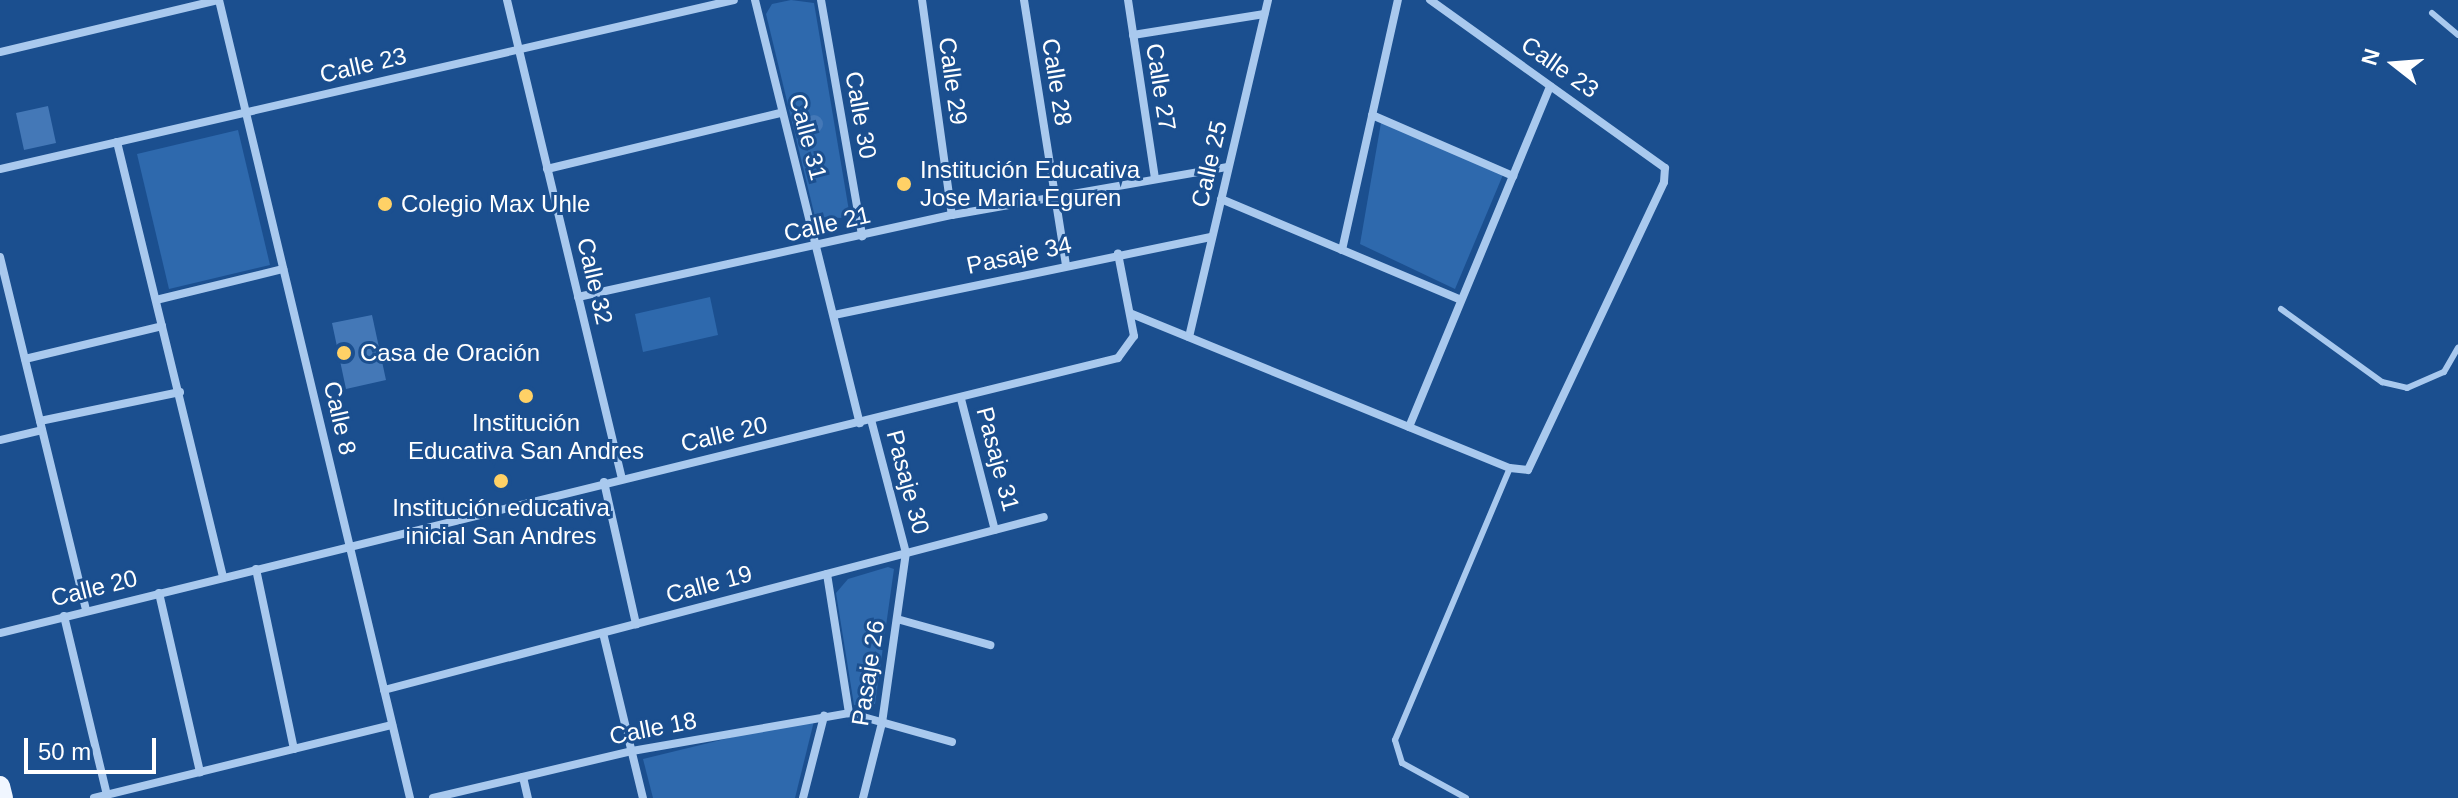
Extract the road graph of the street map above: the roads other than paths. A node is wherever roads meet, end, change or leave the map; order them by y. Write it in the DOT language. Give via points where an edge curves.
graph roads {
  1 [pos="219,0"];
  2 [pos="507,0"];
  3 [pos="734,0"];
  4 [pos="755,0"];
  5 [pos="821,0"];
  6 [pos="922,0"];
  7 [pos="1024,0"];
  8 [pos="1128,0"];
  9 [pos="1268,0"];
  10 [pos="1398,0"];
  11 [pos="1430,0"];
  12 [pos="2432,13"];
  13 [pos="1264,14"];
  14 [pos="1133,35"];
  15 [pos="2458,35"];
  16 [pos="519,50"];
  17 [pos="0,52"];
  18 [pos="1550,86"];
  19 [pos="246,112"];
  20 [pos="781,113"];
  21 [pos="1372,115"];
  22 [pos="117,142"];
  23 [pos="1228,167"];
  24 [pos="0,169"];
  25 [pos="547,169"];
  26 [pos="1513,176"];
  27 [pos="1155,179"];
  28 [pos="1055,197"];
  29 [pos="1221,199"];
  30 [pos="952,215"];
  31 [pos="862,236"];
  32 [pos="1212,237"];
  33 [pos="817,248"];
  34 [pos="1342,250"];
  35 [pos="1118,254"];
  36 [pos="0,257"];
  37 [pos="1066,265"];
  38 [pos="283,269"];
  39 [pos="578,297"];
  40 [pos="156,300"];
  41 [pos="1461,300"];
  42 [pos="2281,309"];
  43 [pos="1132,314"];
  44 [pos="834,315"];
  45 [pos="162,326"];
  46 [pos="1189,337"];
  47 [pos="2458,348"];
  48 [pos="25,359"];
  49 [pos="180,392"];
  50 [pos="961,399"];
  51 [pos="871,420"];
  52 [pos="860,423"];
  53 [pos="41,425"];
  54 [pos="1409,427"];
  55 [pos="0,440"];
  56 [pos="1510,468"];
  57 [pos="622,478"];
  58 [pos="604,482"];
  59 [pos="1044,517"];
  60 [pos="995,530"];
  61 [pos="350,546"];
  62 [pos="906,553"];
  63 [pos="256,569"];
  64 [pos="827,574"];
  65 [pos="223,577"];
  66 [pos="159,593"];
  67 [pos="86,611"];
  68 [pos="64,616"];
  69 [pos="897,619"];
  70 [pos="636,624"];
  71 [pos="0,633"];
  72 [pos="603,633"];
  73 [pos="990,645"];
  74 [pos="384,690"];
  75 [pos="849,713"];
  76 [pos="824,716"];
  77 [pos="882,723"];
  78 [pos="392,725"];
  79 [pos="952,742"];
  80 [pos="294,749"];
  81 [pos="632,751"];
  82 [pos="200,772"];
  83 [pos="523,777"];
  84 [pos="0,786"];
  85 [pos="107,795"];
  86 [pos="3,798"];
  87 [pos="94,798"];
  88 [pos="410,798"];
  89 [pos="433,798"];
  90 [pos="528,798"];
  91 [pos="643,798"];
  92 [pos="803,798"];
  93 [pos="863,798"];
  94 [pos="1466,798"];
  1 -- 17 [label="street"];
  1 -- 19 [label="street, Calle 8"];
  2 -- 16 [label="street, Calle 32"];
  3 -- 16 [label="street, Calle 23"];
  4 -- 20 [label="street, Calle 31"];
  5 -- 31 [label="street, Calle 30"];
  6 -- 30 [label="street, Calle 29"];
  7 -- 28 [label="street, Calle 28"];
  8 -- 14 [label="street, Calle 27"];
  9 -- 13 [label="street, Calle 25"];
  10 -- 21 [label="street"];
  11 -- 18 [label="street, Calle 23"];
  12 -- 15 [label="lane"];
  13 -- 14 [label="street"];
  13 -- 23 [label="street, Calle 25"];
  14 -- 27 [label="street, Calle 27"];
  16 -- 19 [label="street, Calle 23"];
  16 -- 25 [label="street, Calle 32"];
  18 -- 26 [label="street"];
  18 -- 56 [label="street, Calle 23" via="1665,168 1664,182 1538,455 1528,470"];
  19 -- 22 [label="street, Calle 23"];
  19 -- 38 [label="street, Calle 8"];
  20 -- 25 [label="street"];
  20 -- 33 [label="street, Calle 31"];
  21 -- 26 [label="street"];
  21 -- 34 [label="street"];
  22 -- 24 [label="street, Calle 23"];
  22 -- 40 [label="street"];
  23 -- 27 [label="street, Calle 21"];
  23 -- 29 [label="street, Calle 25"];
  25 -- 39 [label="street, Calle 32"];
  26 -- 41 [label="street"];
  27 -- 28 [label="street, Calle 21"];
  28 -- 30 [label="street, Calle 21"];
  28 -- 37 [label="street, Calle 28"];
  29 -- 32 [label="street, Calle 25"];
  29 -- 34 [label="street"];
  30 -- 31 [label="street, Calle 21"];
  31 -- 33 [label="street, Calle 21"];
  32 -- 35 [label="street, Pasaje 34"];
  32 -- 46 [label="street, Calle 25"];
  33 -- 39 [label="street, Calle 21"];
  33 -- 44 [label="street, Calle 31"];
  34 -- 41 [label="street"];
  35 -- 37 [label="street, Pasaje 34"];
  35 -- 43 [label="street"];
  36 -- 48 [label="street"];
  37 -- 44 [label="street, Pasaje 34"];
  38 -- 40 [label="street"];
  38 -- 61 [label="street, Calle 8"];
  39 -- 57 [label="street, Calle 32"];
  40 -- 45 [label="street"];
  41 -- 54 [label="street"];
  42 -- 47 [label="lane" via="2382,382 2407,388 2444,372"];
  43 -- 46 [label="street"];
  43 -- 50 [label="street, Calle 20" via="1134,336 1118,358"];
  44 -- 52 [label="street, Calle 31"];
  45 -- 48 [label="street"];
  45 -- 49 [label="street"];
  46 -- 54 [label="street"];
  48 -- 53 [label="street"];
  49 -- 53 [label="street"];
  49 -- 65 [label="street"];
  50 -- 51 [label="street, Calle 20"];
  50 -- 60 [label="street, Pasaje 31"];
  51 -- 52 [label="street, Calle 20"];
  51 -- 62 [label="street, Pasaje 30"];
  52 -- 57 [label="street, Calle 20"];
  53 -- 55 [label="street"];
  53 -- 67 [label="street"];
  54 -- 56 [label="street"];
  56 -- 94 [label="lane" via="1395,740 1402,763"];
  57 -- 58 [label="street, Calle 20"];
  58 -- 61 [label="street, Calle 20"];
  58 -- 70 [label="street"];
  59 -- 60 [label="street, Calle 19"];
  60 -- 62 [label="street, Calle 19"];
  61 -- 63 [label="street, Calle 20"];
  61 -- 74 [label="street, Calle 8"];
  62 -- 64 [label="street, Calle 19"];
  62 -- 69 [label="street, Pasaje 26"];
  63 -- 65 [label="street, Calle 20"];
  63 -- 80 [label="street"];
  64 -- 70 [label="street, Calle 19"];
  64 -- 75 [label="street"];
  65 -- 66 [label="street, Calle 20"];
  66 -- 67 [label="street, Calle 20"];
  66 -- 82 [label="street"];
  67 -- 68 [label="street, Calle 20"];
  68 -- 71 [label="street, Calle 20"];
  68 -- 85 [label="street"];
  69 -- 73 [label="street"];
  69 -- 77 [label="street, Pasaje 26"];
  70 -- 72 [label="street, Calle 19"];
  72 -- 74 [label="street, Calle 19"];
  72 -- 81 [label="street"];
  74 -- 78 [label="street, Calle 8"];
  75 -- 76 [label="street, Calle 18"];
  75 -- 77 [label="street, Calle 18"];
  76 -- 81 [label="street, Calle 18"];
  76 -- 92 [label="street"];
  77 -- 79 [label="street, Calle 18"];
  77 -- 93 [label="street, Pasaje 26"];
  78 -- 80 [label="street"];
  78 -- 88 [label="street, Calle 8"];
  80 -- 82 [label="street"];
  81 -- 83 [label="street, Calle 18"];
  81 -- 91 [label="street"];
  82 -- 85 [label="street"];
  83 -- 89 [label="street, Calle 18"];
  83 -- 90 [label="street"];
  84 -- 86 [label="main road"];
  85 -- 87 [label="street"];
}
